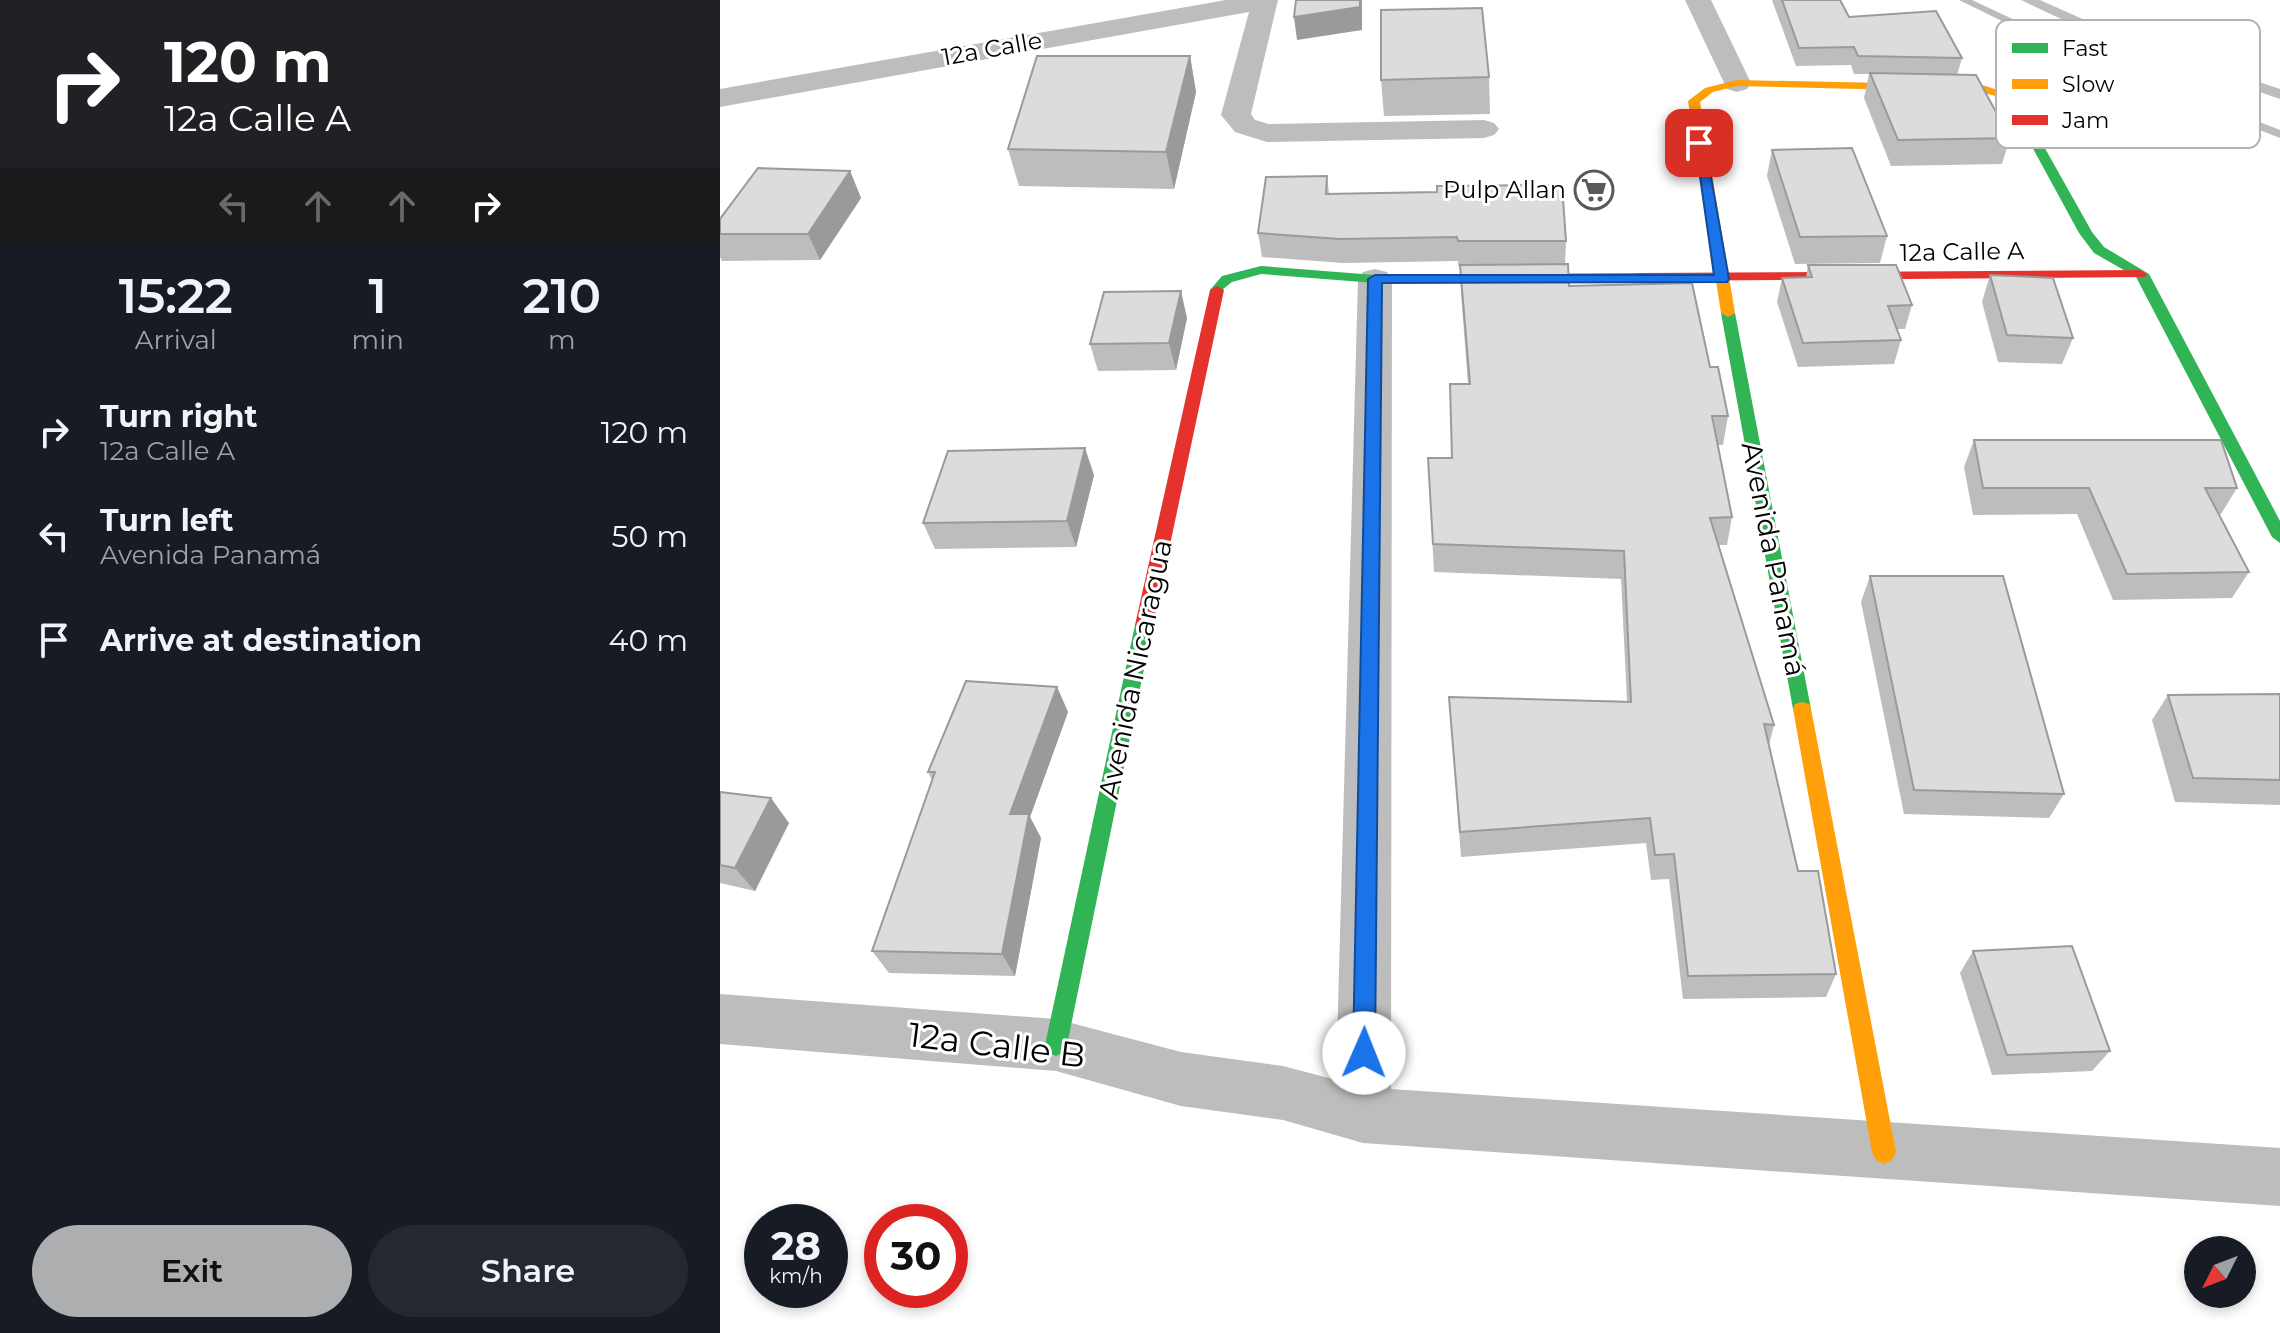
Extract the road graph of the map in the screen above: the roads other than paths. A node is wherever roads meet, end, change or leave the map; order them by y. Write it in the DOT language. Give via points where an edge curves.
graph roads {
  1 [pos="1265,0"];
  2 [pos="1698,0"];
  3 [pos="2028,0"];
  4 [pos="2073,20"];
  5 [pos="1737,83"];
  6 [pos="2260,87"];
  7 [pos="1996,93"];
  8 [pos="2280,94"];
  9 [pos="720,98"];
  10 [pos="1484,129"];
  11 [pos="2039,148"];
  12 [pos="2142,274"];
  13 [pos="1375,279"];
  14 [pos="1722,279"];
  15 [pos="1214,293"];
  16 [pos="2280,537"];
  17 [pos="720,1019"];
  18 [pos="1056,1045"];
  19 [pos="1363,1115"];
  20 [pos="1884,1152"];
  21 [pos="2280,1177"];
  1 -- 9 [label="street, 12a Calle"];
  1 -- 10 [label="street" via="1236,115 1245,126 1267,133"];
  2 -- 5 [label="street"];
  3 -- 4 [label="lane"];
  5 -- 7 [label="street"];
  5 -- 14 [label="street, Avenida Panamá" via="1709,90 1694,101"];
  6 -- 8 [label="lane"];
  11 -- 12 [label="street" via="2099,250"];
  12 -- 14 [label="street, 12a Calle A"];
  12 -- 16 [label="street"];
  13 -- 14 [label="street, 12a Calle A"];
  13 -- 15 [label="street, 12a Calle A" via="1261,270 1227,279"];
  13 -- 19 [label="street"];
  14 -- 20 [label="street, Avenida Panamá"];
  15 -- 18 [label="street, Avenida Nicaragua"];
  17 -- 18 [label="street, 12a Calle B"];
  18 -- 19 [label="street, 12a Calle B" via="1181,1079 1283,1093"];
  19 -- 20 [label="street, 12a Calle B"];
  20 -- 21 [label="street, 12a Calle B"];
}
